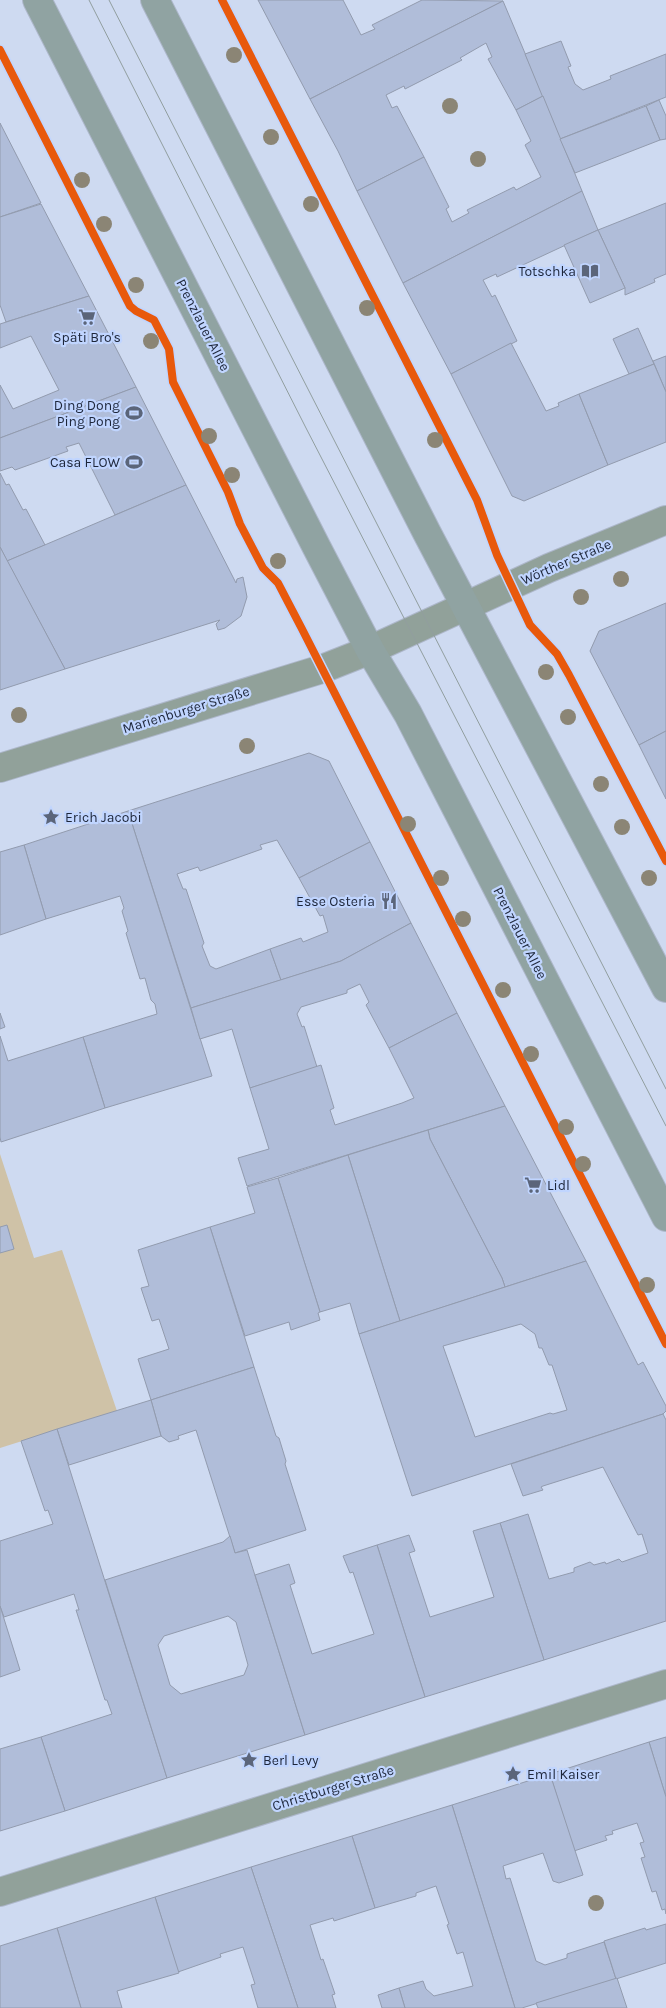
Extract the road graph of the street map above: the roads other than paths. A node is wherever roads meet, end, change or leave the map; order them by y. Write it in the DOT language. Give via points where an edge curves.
graph roads {
  1 [pos="37,0"];
  2 [pos="154,0"];
  3 [pos="666,520"];
  4 [pos="467,607"];
  5 [pos="370,650"];
  6 [pos="0,768"];
  7 [pos="666,988"];
  8 [pos="666,1218"];
  9 [pos="666,1684"];
  10 [pos="0,1892"];
  1 -- 5 [label="main road, Prenzlauer Allee"];
  2 -- 4 [label="main road"];
  3 -- 4 [label="street, Wörther Straße"];
  4 -- 5 [label="street"];
  4 -- 7 [label="main road"];
  5 -- 6 [label="street, Marienburger Straße" via="322,669"];
  5 -- 8 [label="main road, Prenzlauer Allee" via="408,714"];
  9 -- 10 [label="street, Christburger Straße"];
}
